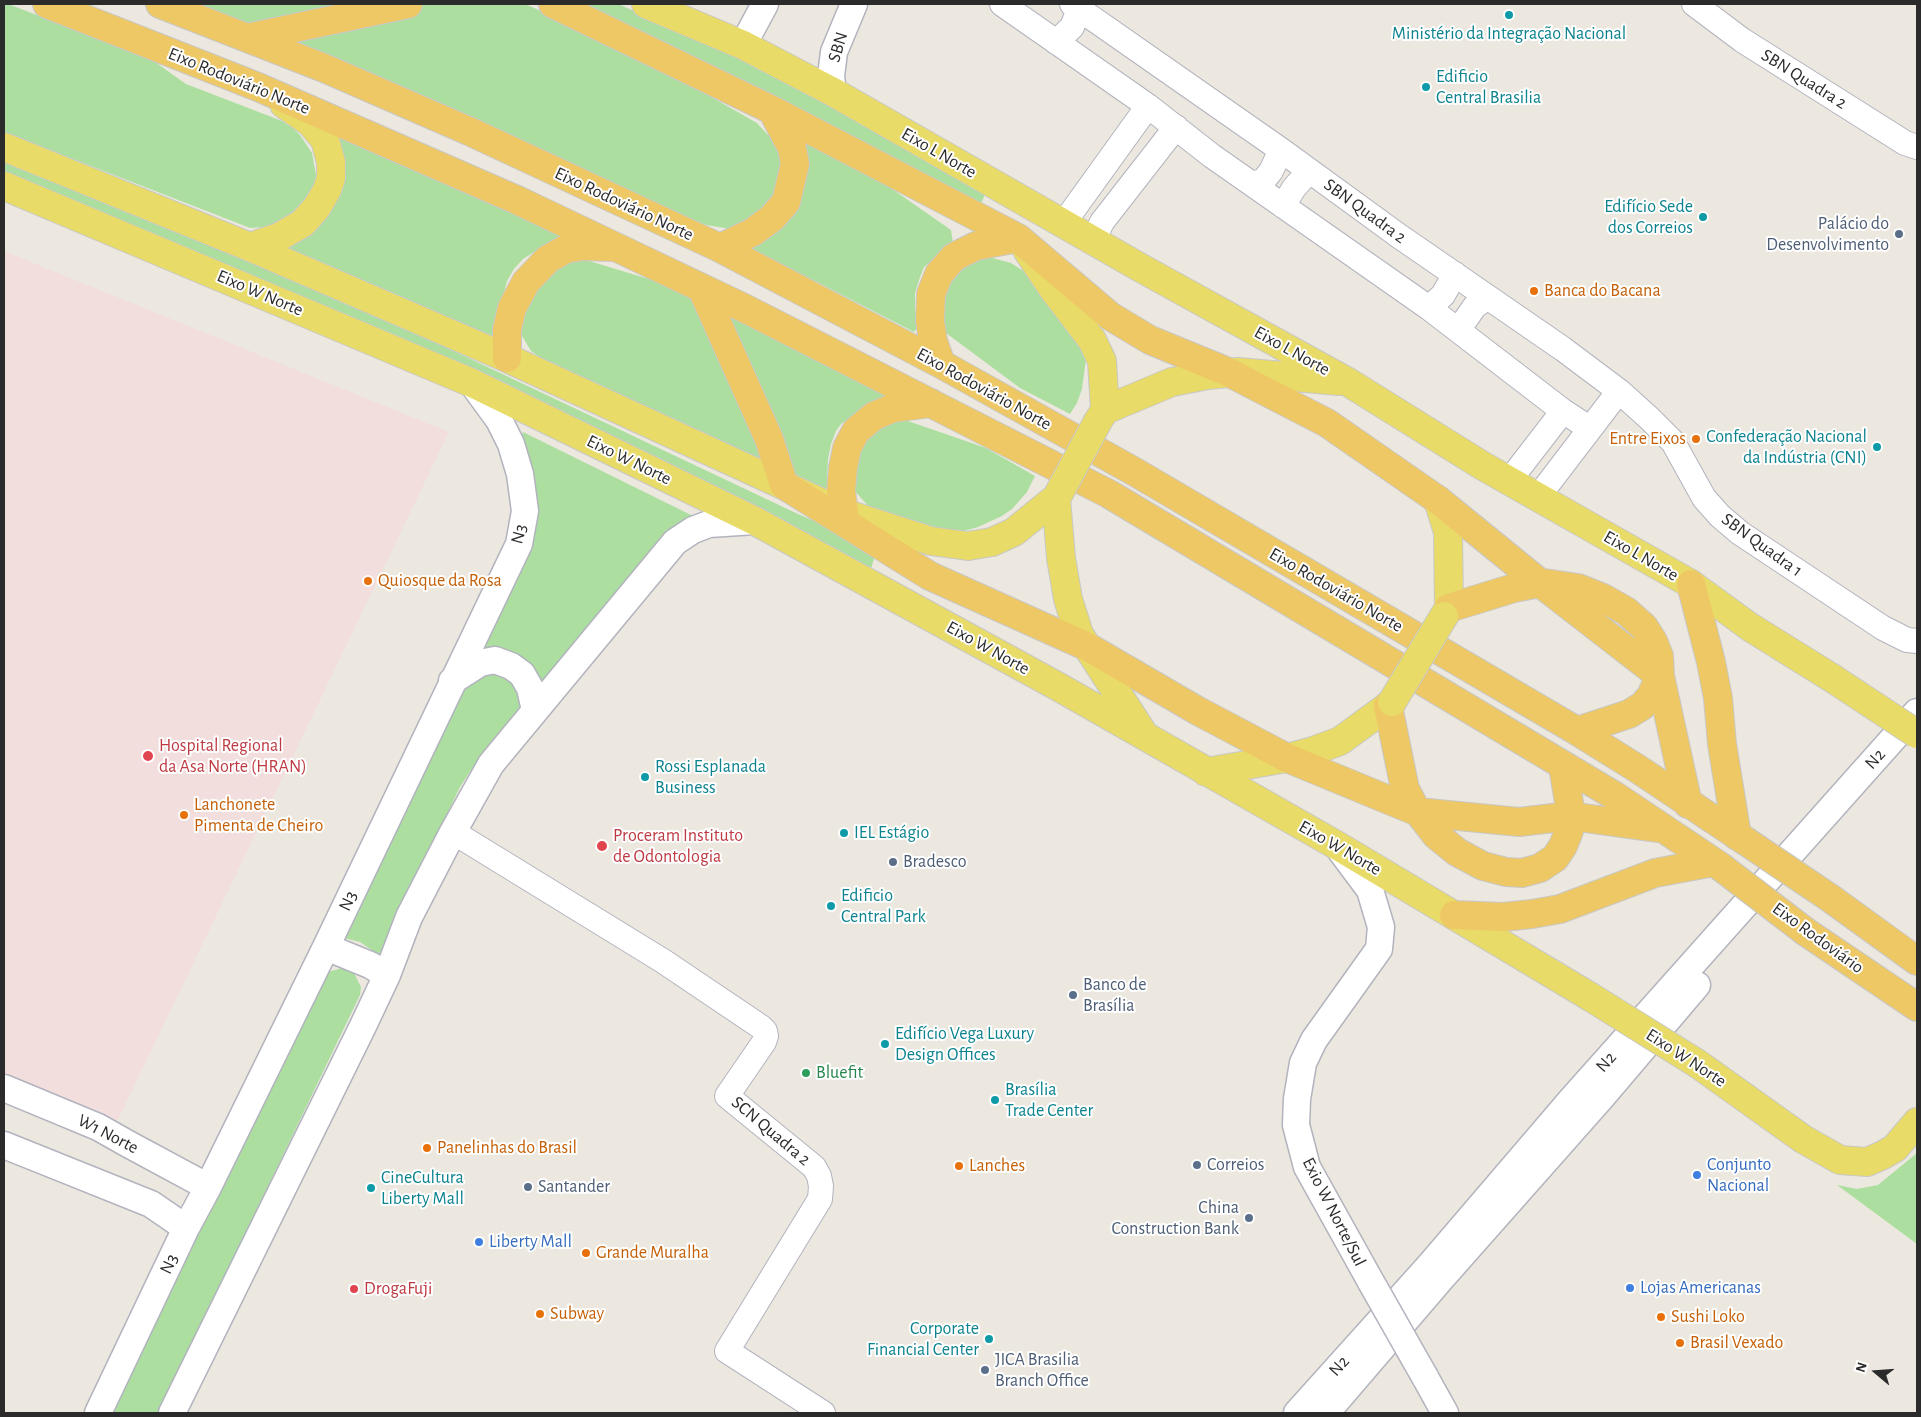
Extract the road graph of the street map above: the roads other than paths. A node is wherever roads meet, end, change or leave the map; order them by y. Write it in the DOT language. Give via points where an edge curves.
graph roads {
  1 [pos="47,4"];
  2 [pos="160,4"];
  3 [pos="408,4"];
  4 [pos="553,4"];
  5 [pos="646,4"];
  6 [pos="765,4"];
  7 [pos="854,4"];
  8 [pos="1002,4"];
  9 [pos="1694,4"];
  10 [pos="1076,6"];
  11 [pos="1101,25"];
  12 [pos="247,38"];
  13 [pos="743,46"];
  14 [pos="1065,48"];
  15 [pos="258,86"];
  16 [pos="833,92"];
  17 [pos="1148,106"];
  18 [pos="772,110"];
  19 [pos="1176,127"];
  20 [pos="4,147"];
  21 [pos="1917,147"];
  22 [pos="1281,150"];
  23 [pos="1310,171"];
  24 [pos="1254,184"];
  25 [pos="4,186"];
  26 [pos="1284,206"];
  27 [pos="1063,224"];
  28 [pos="1018,238"];
  29 [pos="1093,241"];
  30 [pos="250,247"];
  31 [pos="620,248"];
  32 [pos="720,248"];
  33 [pos="1455,274"];
  34 [pos="702,288"];
  35 [pos="1487,298"];
  36 [pos="1430,308"];
  37 [pos="1459,329"];
  38 [pos="507,358"];
  39 [pos="941,364"];
  40 [pos="1228,372"];
  41 [pos="1348,382"];
  42 [pos="472,383"];
  43 [pos="1618,390"];
  44 [pos="930,402"];
  45 [pos="1563,411"];
  46 [pos="1102,416"];
  47 [pos="1589,428"];
  48 [pos="1509,480"];
  49 [pos="784,485"];
  50 [pos="1057,496"];
  51 [pos="1538,497"];
  52 [pos="1438,500"];
  53 [pos="844,513"];
  54 [pos="755,521"];
  55 [pos="1540,583"];
  56 [pos="1690,584"];
  57 [pos="1446,612"];
  58 [pos="1917,642"];
  59 [pos="1088,647"];
  60 [pos="1660,676"];
  61 [pos="452,681"];
  62 [pos="1390,704"];
  63 [pos="535,710"];
  64 [pos="1917,712"];
  65 [pos="1577,731"];
  66 [pos="1917,734"];
  67 [pos="1147,738"];
  68 [pos="1917,738"];
  69 [pos="1287,758"];
  70 [pos="1563,766"];
  71 [pos="1206,772"];
  72 [pos="1688,804"];
  73 [pos="1418,812"];
  74 [pos="1570,816"];
  75 [pos="1665,829"];
  76 [pos="453,832"];
  77 [pos="1740,838"];
  78 [pos="1338,846"];
  79 [pos="1718,864"];
  80 [pos="1454,914"];
  81 [pos="1868,926"];
  82 [pos="326,948"];
  83 [pos="1917,951"];
  84 [pos="1917,961"];
  85 [pos="1867,973"];
  86 [pos="387,975"];
  87 [pos="1917,1007"];
  88 [pos="1917,1027"];
  89 [pos="4,1088"];
  90 [pos="1917,1122"];
  91 [pos="4,1145"];
  92 [pos="166,1164"];
  93 [pos="208,1188"];
  94 [pos="151,1204"];
  95 [pos="186,1228"];
  96 [pos="1307,1412"];
  97 [pos="98,1413"];
  98 [pos="172,1413"];
  99 [pos="824,1413"];
  100 [pos="1445,1413"];
  1 -- 15 [label="highway, Eixo Rodoviário Norte"];
  2 -- 12 [label="highway, Eixo Rodoviário Norte"];
  3 -- 12 [label="highway"];
  4 -- 18 [label="highway"];
  5 -- 13 [label="main road, Eixo L Norte"];
  6 -- 13 [label="main road"];
  7 -- 16 [label="main road, SBN" via="834,52 830,76"];
  8 -- 14 [label="street"];
  9 -- 21 [label="street, SBN Quadra 2" via="1742,40 1905,143"];
  10 -- 11 [label="street, SBN Quadra 2"];
  10 -- 14 [label="street"];
  11 -- 14 [label="street"];
  11 -- 22 [label="street, SBN Quadra 2"];
  12 -- 32 [label="highway, Eixo Rodoviário Norte" via="471,132"];
  13 -- 16 [label="main road, Eixo L Norte"];
  14 -- 17 [label="street"];
  15 -- 30 [label="main road" via="311,123 325,140 331,162 326,190 303,223"];
  15 -- 31 [label="highway, Eixo Rodoviário Norte"];
  16 -- 27 [label="main road, Eixo L Norte"];
  17 -- 19 [label="street"];
  17 -- 27 [label="street"];
  18 -- 28 [label="highway"];
  18 -- 32 [label="highway" via="792,148 795,164 786,202 760,227"];
  19 -- 24 [label="street"];
  19 -- 29 [label="street" via="1102,222"];
  20 -- 30 [label="main road"];
  22 -- 23 [label="street, SBN Quadra 2"];
  22 -- 24 [label="street" via="1268,175"];
  23 -- 26 [label="street" via="1294,188"];
  23 -- 33 [label="street, SBN Quadra 2"];
  24 -- 26 [label="street"];
  25 -- 42 [label="main road, Eixo W Norte"];
  26 -- 36 [label="street"];
  27 -- 29 [label="main road, Eixo L Norte"];
  28 -- 39 [label="highway" via="976,246 954,257 939,274 931,294 930,321"];
  28 -- 40 [label="highway" via="1110,316 1150,340"];
  28 -- 46 [label="main road" via="1092,340 1102,362"];
  29 -- 41 [label="main road, Eixo L Norte"];
  30 -- 38 [label="main road"];
  31 -- 34 [label="highway, Eixo Rodoviário Norte"];
  31 -- 38 [label="highway" via="582,246 548,258 526,282 512,308 507,330"];
  32 -- 39 [label="highway, Eixo Rodoviário Norte"];
  33 -- 35 [label="street, SBN Quadra 2"];
  33 -- 36 [label="street" via="1443,295"];
  34 -- 44 [label="highway, Eixo Rodoviário Norte"];
  34 -- 49 [label="highway" via="768,439"];
  35 -- 37 [label="street" via="1475,306"];
  35 -- 43 [label="street, SBN Quadra 2"];
  36 -- 37 [label="street"];
  37 -- 45 [label="street"];
  38 -- 49 [label="main road"];
  39 -- 65 [label="highway, Eixo Rodoviário Norte" via="1135,472"];
  40 -- 41 [label="main road"];
  40 -- 46 [label="main road" via="1172,382"];
  40 -- 52 [label="highway" via="1327,423"];
  41 -- 48 [label="main road, Eixo L Norte"];
  42 -- 54 [label="main road, Eixo W Norte"];
  42 -- 61 [label="main road, N3" via="499,420 511,444 520,474 525,511 519,544"];
  43 -- 47 [label="street"];
  43 -- 58 [label="street, SBN Quadra 1" via="1673,442 1704,498 1740,534 1883,628"];
  44 -- 53 [label="highway" via="893,408 874,416 856,431 847,448 843,468 841,491"];
  44 -- 70 [label="highway, Eixo Rodoviário Norte" via="1109,494"];
  45 -- 47 [label="street"];
  45 -- 48 [label="street"];
  46 -- 50 [label="main road, bridge"];
  47 -- 51 [label="street"];
  48 -- 51 [label="main road, Eixo L Norte"];
  49 -- 53 [label="main road"];
  49 -- 59 [label="highway, Eixo Rodoviário Norte" via="930,576"];
  50 -- 53 [label="main road" via="1014,532 992,542 968,546 931,541"];
  50 -- 59 [label="main road" via="1061,558 1068,599 1079,634"];
  51 -- 56 [label="main road, Eixo L Norte"];
  52 -- 55 [label="highway"];
  52 -- 57 [label="main road" via="1448,532"];
  54 -- 63 [label="main road" via="709,524 675,542"];
  54 -- 67 [label="main road, Eixo W Norte"];
  55 -- 57 [label="highway" via="1514,588"];
  55 -- 60 [label="highway" via="1578,588 1626,611 1644,627 1653,641 1659,656"];
  56 -- 66 [label="main road, Eixo L Norte, bridge" via="1750,627"];
  56 -- 77 [label="highway" via="1711,662"];
  57 -- 62 [label="main road, bridge"];
  59 -- 67 [label="main road"];
  59 -- 69 [label="highway, Eixo Rodoviário Norte"];
  60 -- 65 [label="highway" via="1651,696 1642,706 1629,714"];
  60 -- 72 [label="highway"];
  61 -- 63 [label="main road" via="480,663 495,660 522,674 530,688"];
  61 -- 82 [label="main road, N3"];
  62 -- 69 [label="main road" via="1340,741"];
  62 -- 73 [label="highway" via="1405,789"];
  63 -- 76 [label="main road" via="492,764"];
  64 -- 96 [label="main road, N2" via="1572,1099"];
  65 -- 72 [label="highway, Eixo Rodoviário Norte"];
  67 -- 71 [label="main road, Eixo W Norte"];
  68 -- 96 [label="main road, N2" via="1823,839 1440,1280"];
  69 -- 71 [label="main road"];
  69 -- 73 [label="highway, Eixo Rodoviário Norte"];
  70 -- 74 [label="highway"];
  70 -- 75 [label="highway, Eixo Rodoviário Norte"];
  71 -- 78 [label="main road, Eixo W Norte"];
  72 -- 77 [label="highway, Eixo Rodoviário Norte"];
  73 -- 74 [label="highway, Eixo Rodoviário Norte" via="1520,822"];
  73 -- 74 [label="highway" via="1436,835 1457,852 1483,866 1522,873 1540,868 1555,858 1563,846"];
  74 -- 75 [label="highway, Eixo Rodoviário Norte"];
  75 -- 79 [label="highway, Eixo Rodoviário Norte"];
  76 -- 86 [label="main road" via="409,917"];
  76 -- 99 [label="street, SCN Quadra 2" via="663,961 761,1027 766,1036 764,1042 727,1096 814,1167 821,1186 820,1199 727,1351"];
  77 -- 81 [label="highway, bridge"];
  78 -- 80 [label="main road, Eixo W Norte"];
  78 -- 100 [label="main road, Exio W Norte/Sul, bridge" via="1370,890 1381,926 1379,948 1314,1040 1303,1063 1296,1125 1306,1167"];
  79 -- 80 [label="highway" via="1655,873 1560,909 1503,917"];
  79 -- 85 [label="highway, Eixo Rodoviário, bridge" via="1806,932"];
  80 -- 90 [label="main road, Eixo W Norte, bridge" via="1698,1064 1803,1139 1840,1160 1867,1162 1882,1155 1895,1148"];
  81 -- 83 [label="highway"];
  81 -- 84 [label="highway"];
  82 -- 86 [label="main road"];
  82 -- 93 [label="main road, N3"];
  85 -- 87 [label="highway, Eixo Rodoviário"];
  85 -- 88 [label="highway"];
  86 -- 98 [label="main road"];
  89 -- 92 [label="main road, W1 Norte" via="98,1127"];
  91 -- 94 [label="main road"];
  92 -- 93 [label="main road, W1 Norte"];
  92 -- 94 [label="main road"];
  93 -- 95 [label="main road, N3"];
  94 -- 95 [label="main road"];
  95 -- 97 [label="main road, N3"];
}
